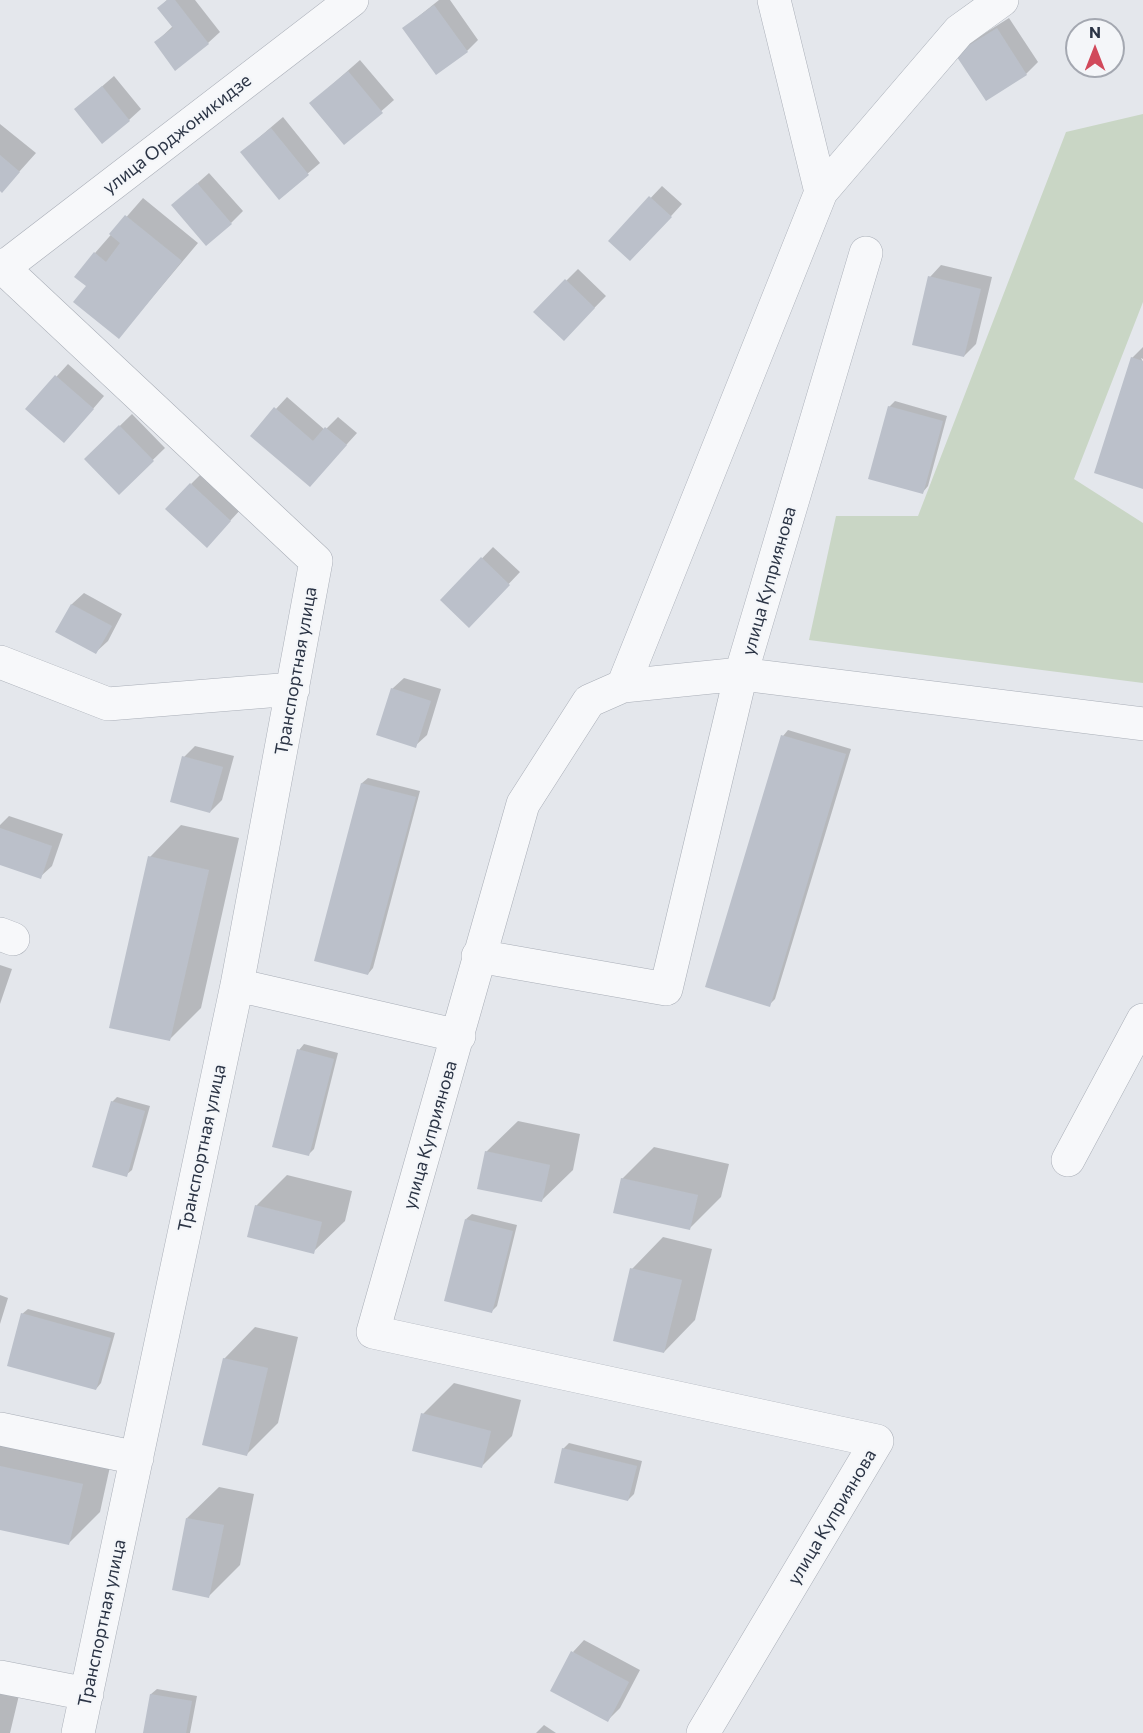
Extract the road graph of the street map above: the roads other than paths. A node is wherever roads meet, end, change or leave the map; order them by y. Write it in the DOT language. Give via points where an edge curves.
graph roads {
  1 [pos="352,0"];
  2 [pos="774,0"];
  3 [pos="1002,0"];
  4 [pos="821,192"];
  5 [pos="866,253"];
  6 [pos="1,267"];
  7 [pos="316,561"];
  8 [pos="0,662"];
  9 [pos="741,674"];
  10 [pos="623,686"];
  11 [pos="292,689"];
  12 [pos="1143,724"];
  13 [pos="478,956"];
  14 [pos="237,985"];
  15 [pos="1143,1020"];
  16 [pos="459,1036"];
  17 [pos="1068,1160"];
  18 [pos="0,1429"];
  19 [pos="137,1458"];
  20 [pos="0,1677"];
  21 [pos="87,1694"];
  22 [pos="78,1733"];
  23 [pos="703,1733"];
  1 -- 6 [label="street, улица Орджоникидзе"];
  2 -- 4 [label="street"];
  3 -- 4 [label="street" via="958,31"];
  4 -- 10 [label="street"];
  5 -- 9 [label="street, улица Куприянова"];
  6 -- 7 [label="street, улица Орджоникидзе"];
  7 -- 11 [label="street, Транспортная улица"];
  8 -- 11 [label="street" via="108,704"];
  9 -- 10 [label="street, улица Куприянова"];
  9 -- 12 [label="street"];
  9 -- 13 [label="street" via="666,989"];
  10 -- 13 [label="street, улица Куприянова" via="589,701 523,804"];
  11 -- 14 [label="street, Транспортная улица"];
  13 -- 16 [label="street, улица Куприянова"];
  14 -- 16 [label="street"];
  14 -- 19 [label="street, Транспортная улица"];
  15 -- 17 [label="street"];
  16 -- 23 [label="street, улица Куприянова" via="373,1332 877,1441"];
  18 -- 19 [label="street"];
  19 -- 21 [label="street, Транспортная улица"];
  20 -- 21 [label="street"];
  21 -- 22 [label="street, Транспортная улица"];
}
